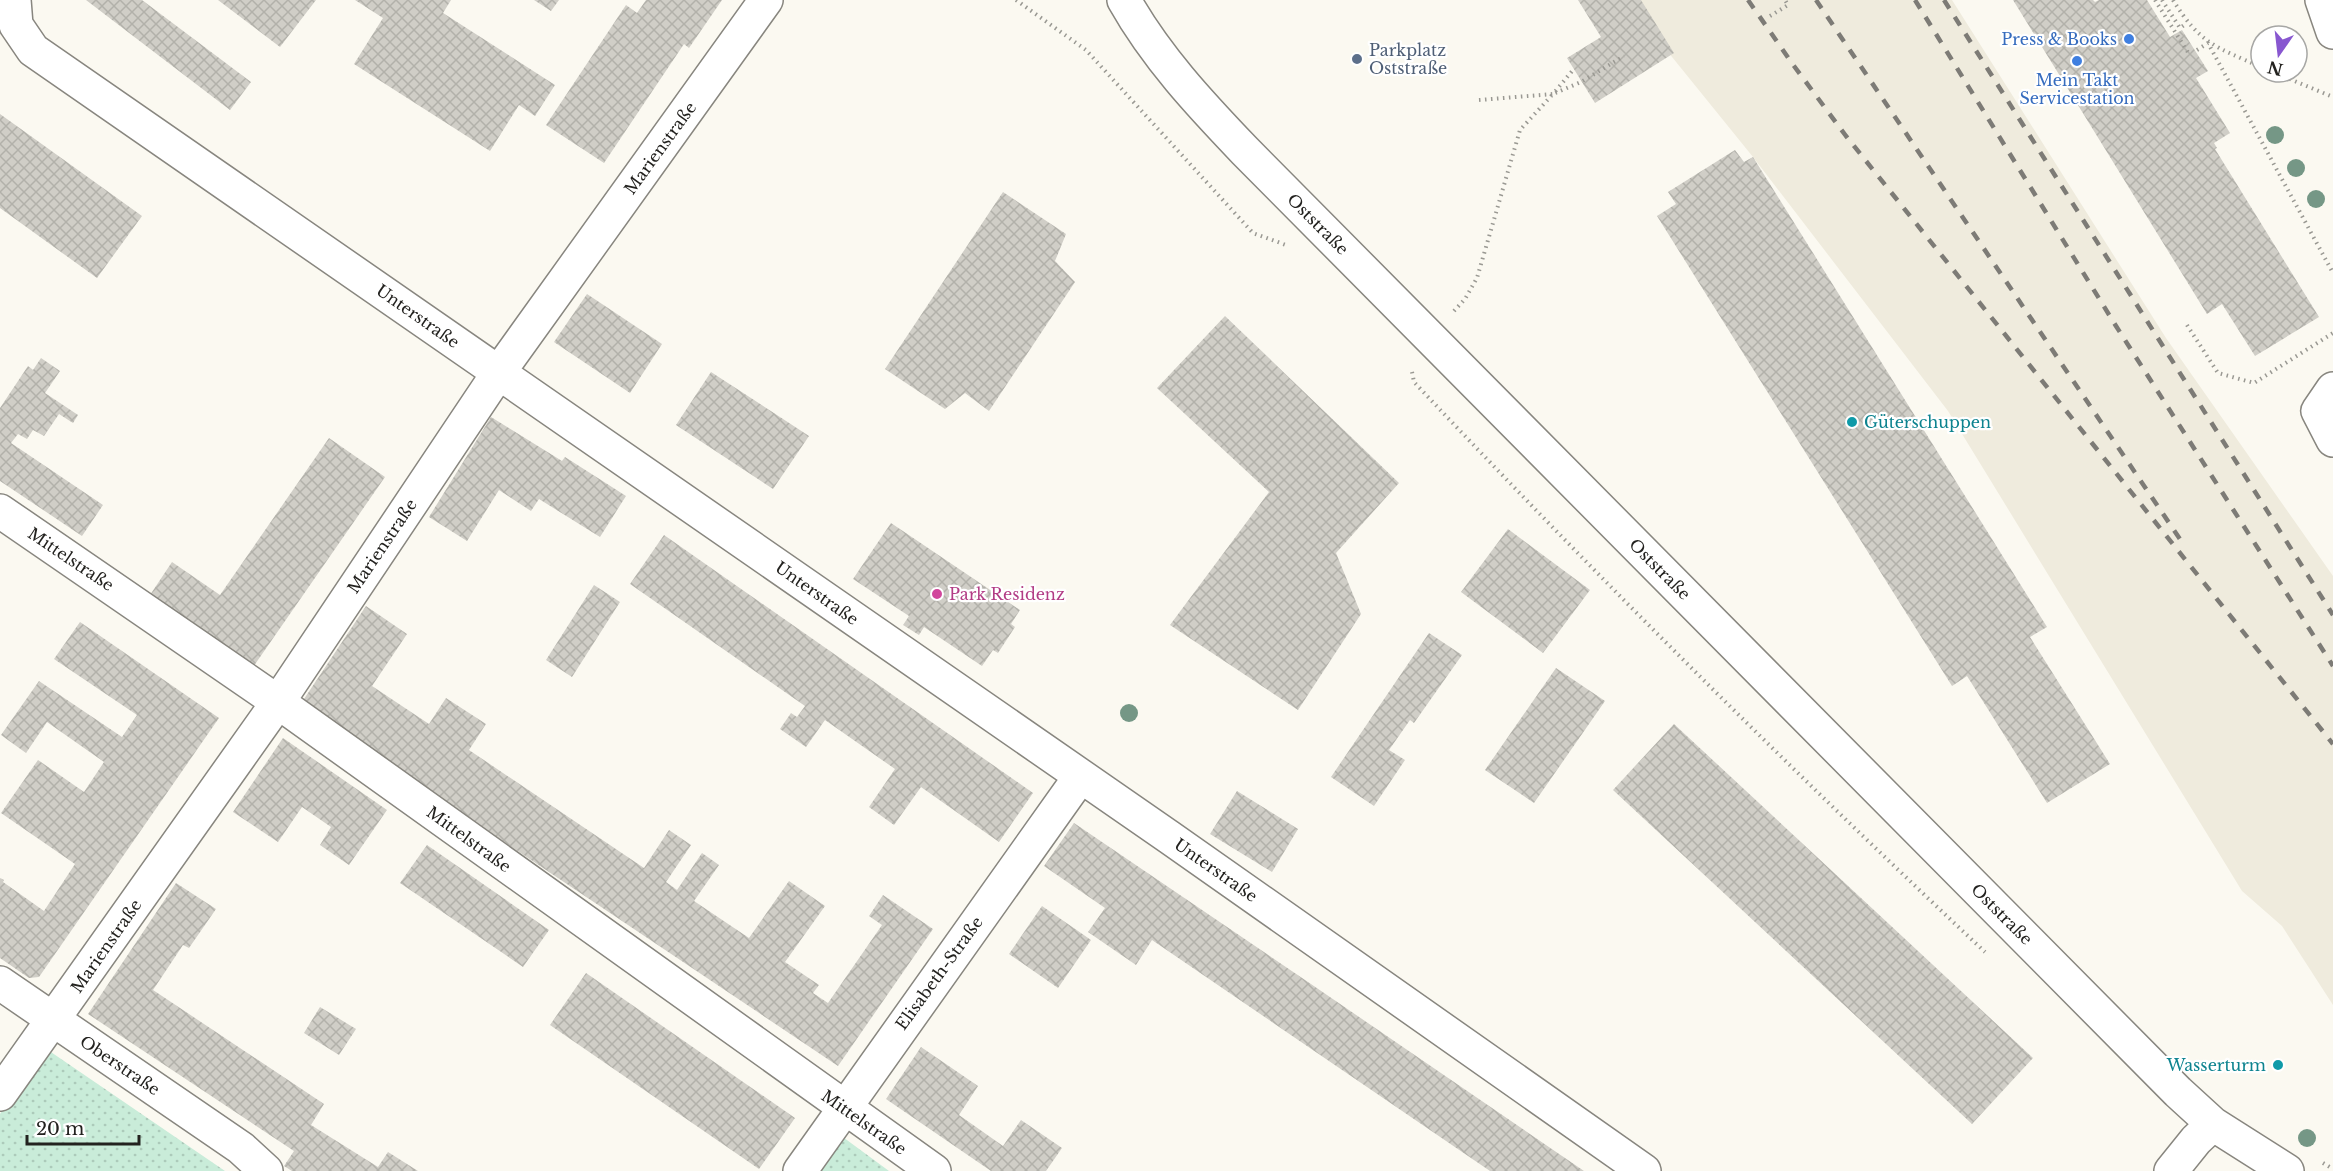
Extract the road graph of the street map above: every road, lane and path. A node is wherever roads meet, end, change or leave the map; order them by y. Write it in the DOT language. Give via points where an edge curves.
graph roads {
  1 [pos="14,0"];
  2 [pos="766,0"];
  3 [pos="1016,0"];
  4 [pos="1124,0"];
  5 [pos="1785,0"];
  6 [pos="2156,0"];
  7 [pos="2162,0"];
  8 [pos="2173,0"];
  9 [pos="2322,0"];
  10 [pos="1770,16"];
  11 [pos="2187,23"];
  12 [pos="2333,32"];
  13 [pos="2208,43"];
  14 [pos="2197,50"];
  15 [pos="1624,56"];
  16 [pos="2184,58"];
  17 [pos="2249,62"];
  18 [pos="1573,69"];
  19 [pos="2302,84"];
  20 [pos="1553,94"];
  21 [pos="2333,97"];
  22 [pos="1479,100"];
  23 [pos="1297,249"];
  24 [pos="2333,273"];
  25 [pos="2187,325"];
  26 [pos="2333,333"];
  27 [pos="1431,337"];
  28 [pos="499,372"];
  29 [pos="2333,389"];
  30 [pos="2333,440"];
  31 [pos="0,511"];
  32 [pos="278,702"];
  33 [pos="1080,777"];
  34 [pos="1992,959"];
  35 [pos="0,983"];
  36 [pos="54,1019"];
  37 [pos="0,1094"];
  38 [pos="843,1108"];
  39 [pos="2213,1124"];
  40 [pos="266,1171"];
  41 [pos="800,1171"];
  42 [pos="934,1171"];
  43 [pos="1644,1171"];
  44 [pos="2171,1171"];
  45 [pos="2287,1171"];
  1 -- 28 [label="street, Unterstraße" via="16,25 33,50"];
  2 -- 28 [label="street, Marienstraße"];
  3 -- 23 [label="path" via="1086,50 1252,233"];
  4 -- 27 [label="street, Oststraße" via="1164,61 1196,100"];
  5 -- 10 [label="path" via="1788,5"];
  6 -- 16 [label="path" via="2190,54"];
  7 -- 11 [label="path" via="2180,28"];
  8 -- 11 [label="path"];
  9 -- 12 [label="street"];
  11 -- 13 [label="path"];
  13 -- 14 [label="path"];
  13 -- 17 [label="path"];
  13 -- 24 [label="path"];
  15 -- 20 [label="path"];
  18 -- 20 [label="path"];
  19 -- 21 [label="path"];
  20 -- 22 [label="path"];
  20 -- 27 [label="path" via="1520,130 1476,278 1465,299"];
  25 -- 26 [label="path" via="2218,373 2254,384"];
  27 -- 34 [label="path" via="1411,356 1414,382 1755,731"];
  27 -- 39 [label="street, Oststraße"];
  28 -- 32 [label="street, Marienstraße"];
  28 -- 33 [label="street, Unterstraße"];
  29 -- 30 [label="street" via="2318,411"];
  31 -- 32 [label="street, Mittelstraße"];
  32 -- 36 [label="street, Marienstraße"];
  32 -- 38 [label="street, Mittelstraße"];
  33 -- 38 [label="street, Elisabeth-Straße"];
  33 -- 43 [label="street, Unterstraße"];
  35 -- 36 [label="street, Oberstraße"];
  36 -- 37 [label="street, Marienstraße"];
  36 -- 40 [label="street, Oberstraße" via="241,1148"];
  38 -- 41 [label="street, Elisabeth-Straße"];
  38 -- 42 [label="street, Mittelstraße"];
  39 -- 44 [label="street"];
  39 -- 45 [label="street, Oststraße"];
}
